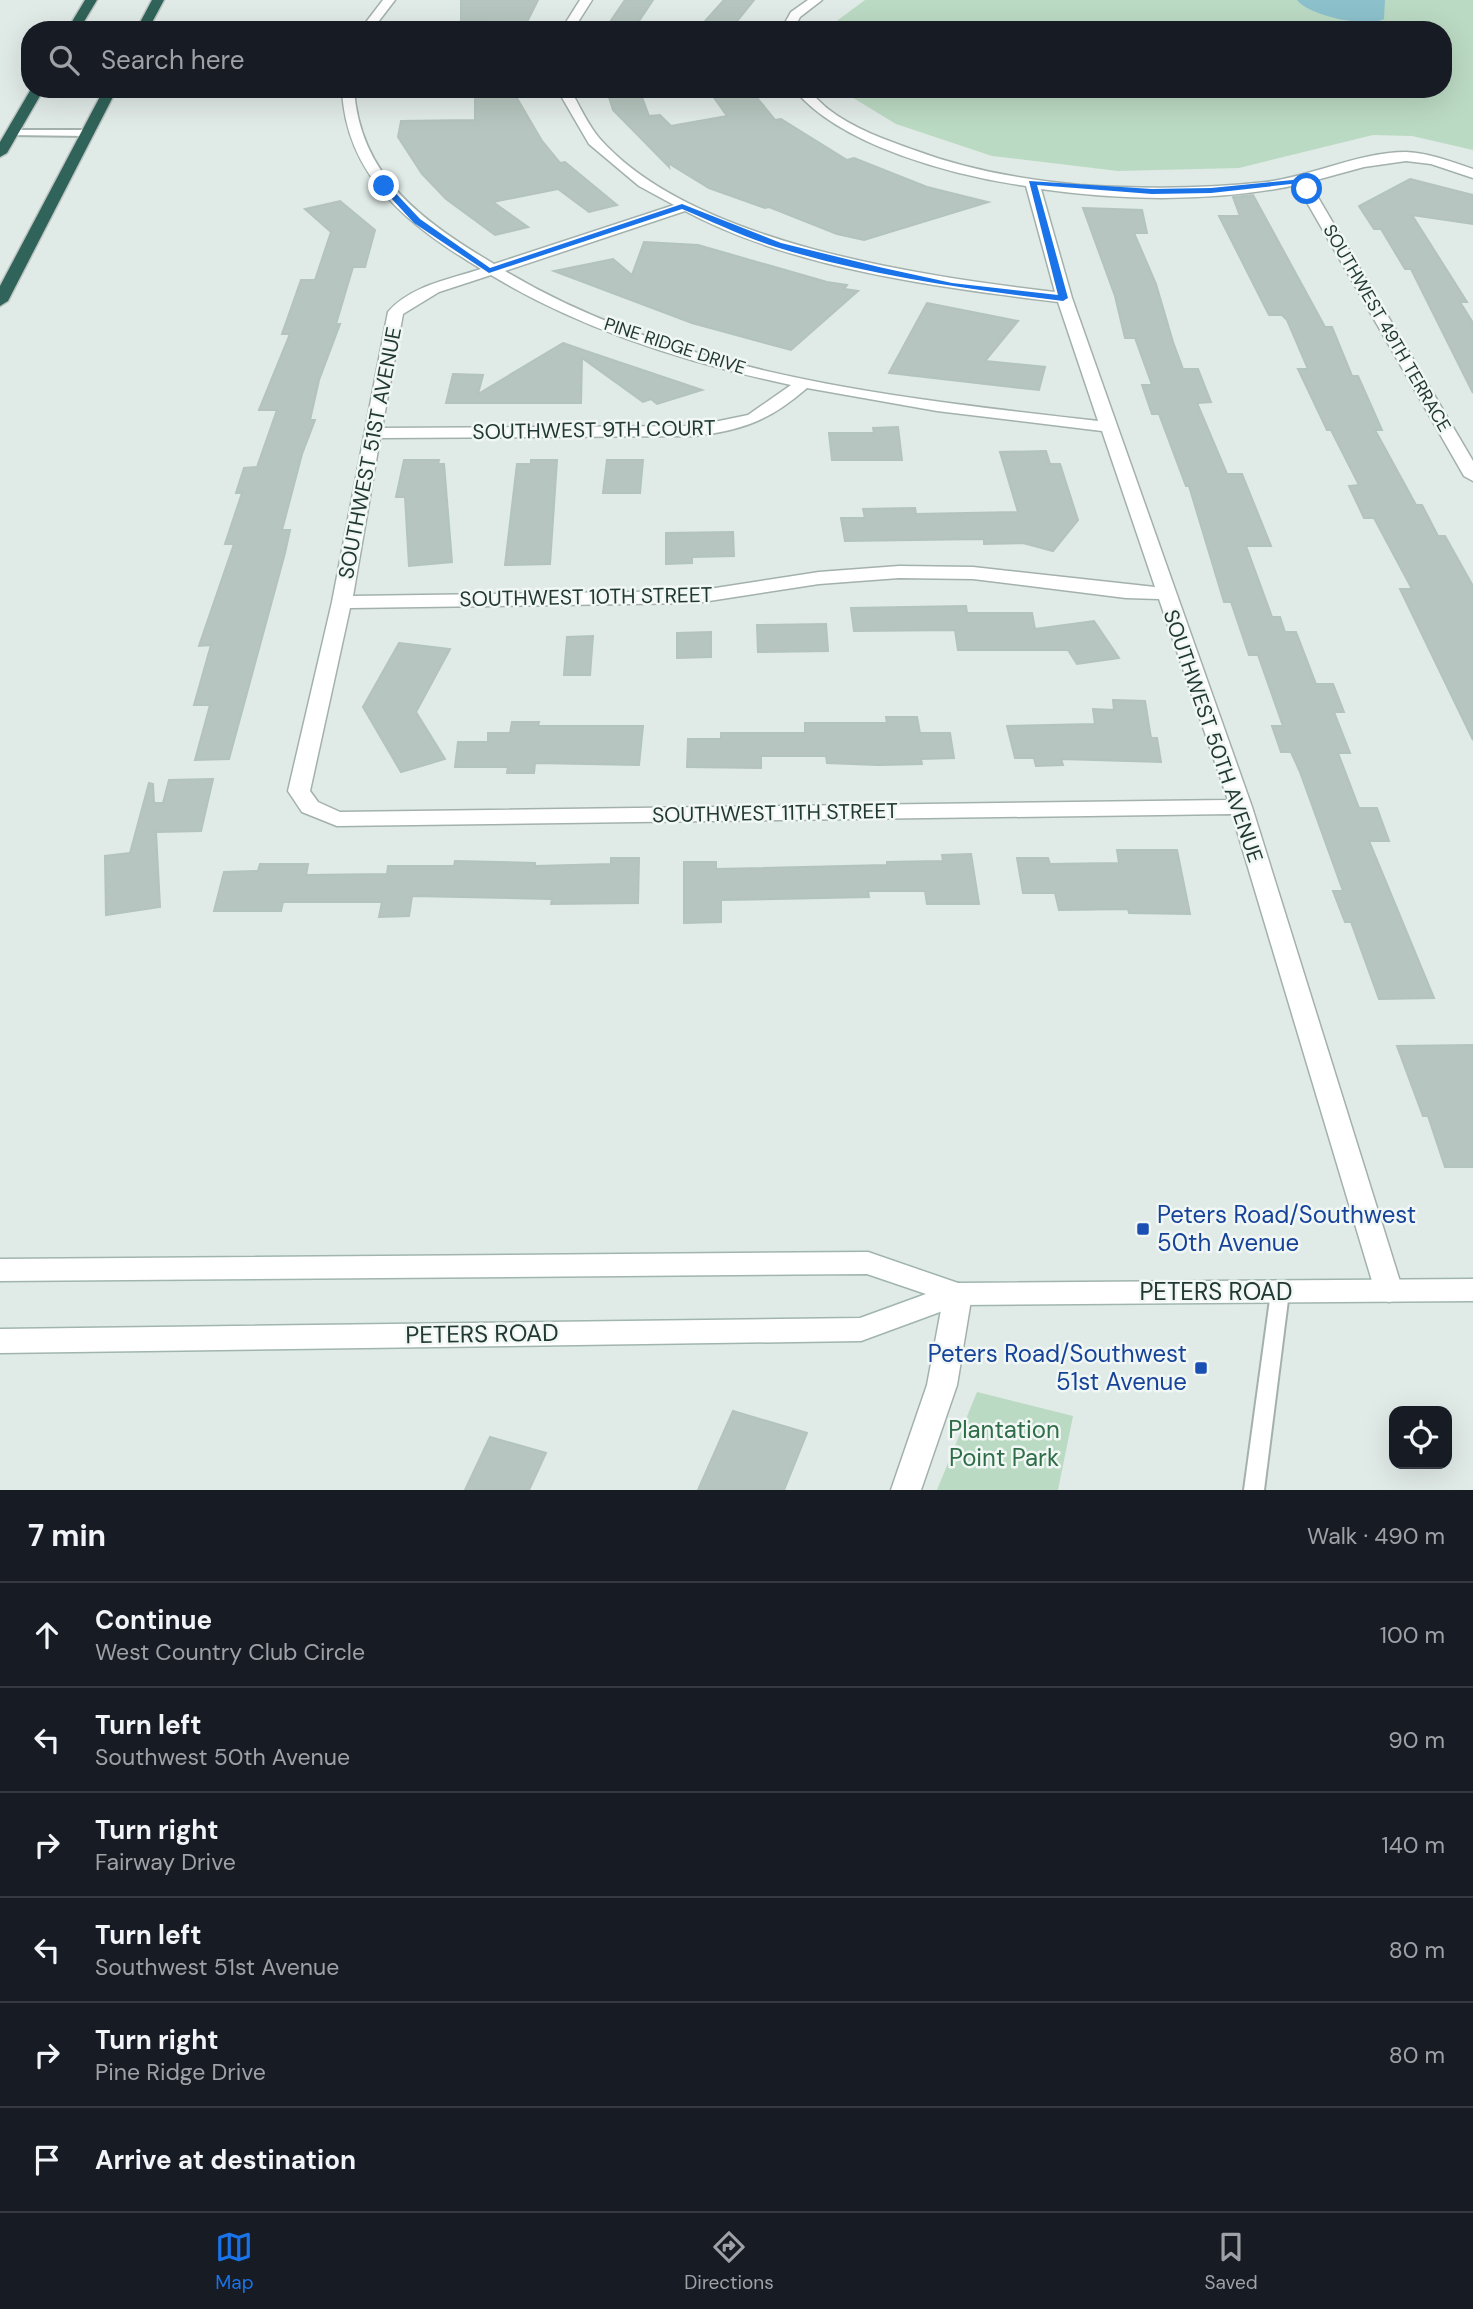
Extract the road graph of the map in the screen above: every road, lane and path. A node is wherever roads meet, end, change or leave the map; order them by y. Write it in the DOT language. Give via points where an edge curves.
graph roads {
  1 [pos="91,0"];
  2 [pos="158,0"];
  3 [pos="389,0"];
  4 [pos="586,0"];
  5 [pos="816,0"];
  6 [pos="78,21"];
  7 [pos="147,21"];
  8 [pos="373,21"];
  9 [pos="571,21"];
  10 [pos="792,21"];
  11 [pos="33,98"];
  12 [pos="106,98"];
  13 [pos="347,98"];
  14 [pos="567,98"];
  15 [pos="810,98"];
  16 [pos="12,133"];
  17 [pos="88,133"];
  18 [pos="0,153"];
  19 [pos="1473,174"];
  20 [pos="1302,181"];
  21 [pos="1032,183"];
  22 [pos="682,206"];
  23 [pos="489,271"];
  24 [pos="1063,298"];
  25 [pos="0,301"];
  26 [pos="803,383"];
  27 [pos="1108,427"];
  28 [pos="370,433"];
  29 [pos="1473,476"];
  30 [pos="1164,593"];
  31 [pos="342,601"];
  32 [pos="310,807"];
  33 [pos="1241,807"];
  34 [pos="0,1270"];
  35 [pos="1473,1290"];
  36 [pos="1389,1291"];
  37 [pos="1280,1292"];
  38 [pos="958,1294"];
  39 [pos="0,1341"];
  40 [pos="906,1490"];
  41 [pos="1254,1490"];
  1 -- 6 [label="highway"];
  2 -- 7 [label="highway"];
  3 -- 8 [label="street"];
  4 -- 9 [label="street"];
  5 -- 10 [label="street"];
  11 -- 16 [label="highway"];
  12 -- 17 [label="highway"];
  13 -- 23 [label="street, PINE RIDGE DRIVE" via="353,132 384,186 417,221"];
  14 -- 22 [label="street" via="581,129 613,161"];
  15 -- 21 [label="street" via="832,118 893,148 963,170"];
  16 -- 17 [label="lane"];
  16 -- 18 [label="highway"];
  17 -- 25 [label="highway"];
  19 -- 20 [label="street" via="1441,162 1396,157"];
  20 -- 21 [label="street" via="1211,191"];
  20 -- 29 [label="street, SOUTHWEST 49TH TERRACE"];
  21 -- 24 [label="street, SOUTHWEST 50TH AVENUE"];
  22 -- 23 [label="street, SOUTHWEST 51ST AVENUE"];
  22 -- 24 [label="street" via="778,245 879,270 952,285"];
  23 -- 26 [label="street, PINE RIDGE DRIVE" via="602,323 699,357"];
  23 -- 28 [label="street, SOUTHWEST 51ST AVENUE" via="434,289 396,312"];
  24 -- 27 [label="street, SOUTHWEST 50TH AVENUE"];
  26 -- 27 [label="street, PINE RIDGE DRIVE" via="940,408"];
  26 -- 28 [label="street, SOUTHWEST 9TH COURT" via="762,417 737,427"];
  27 -- 30 [label="street, SOUTHWEST 50TH AVENUE"];
  28 -- 31 [label="street, SOUTHWEST 51ST AVENUE"];
  30 -- 31 [label="street, SOUTHWEST 10TH STREET" via="973,573 900,572 819,578 696,597"];
  30 -- 33 [label="street, SOUTHWEST 50TH AVENUE"];
  31 -- 32 [label="street, SOUTHWEST 51ST AVENUE" via="299,791"];
  32 -- 33 [label="street, SOUTHWEST 11TH STREET" via="337,819"];
  33 -- 36 [label="street, SOUTHWEST 50TH AVENUE"];
  34 -- 38 [label="street, PETERS ROAD" via="868,1262"];
  35 -- 36 [label="street, PETERS ROAD"];
  36 -- 37 [label="street, PETERS ROAD"];
  37 -- 38 [label="street, PETERS ROAD"];
  37 -- 41 [label="lane"];
  38 -- 39 [label="street, PETERS ROAD" via="861,1329"];
  38 -- 40 [label="street" via="942,1385"];
}
